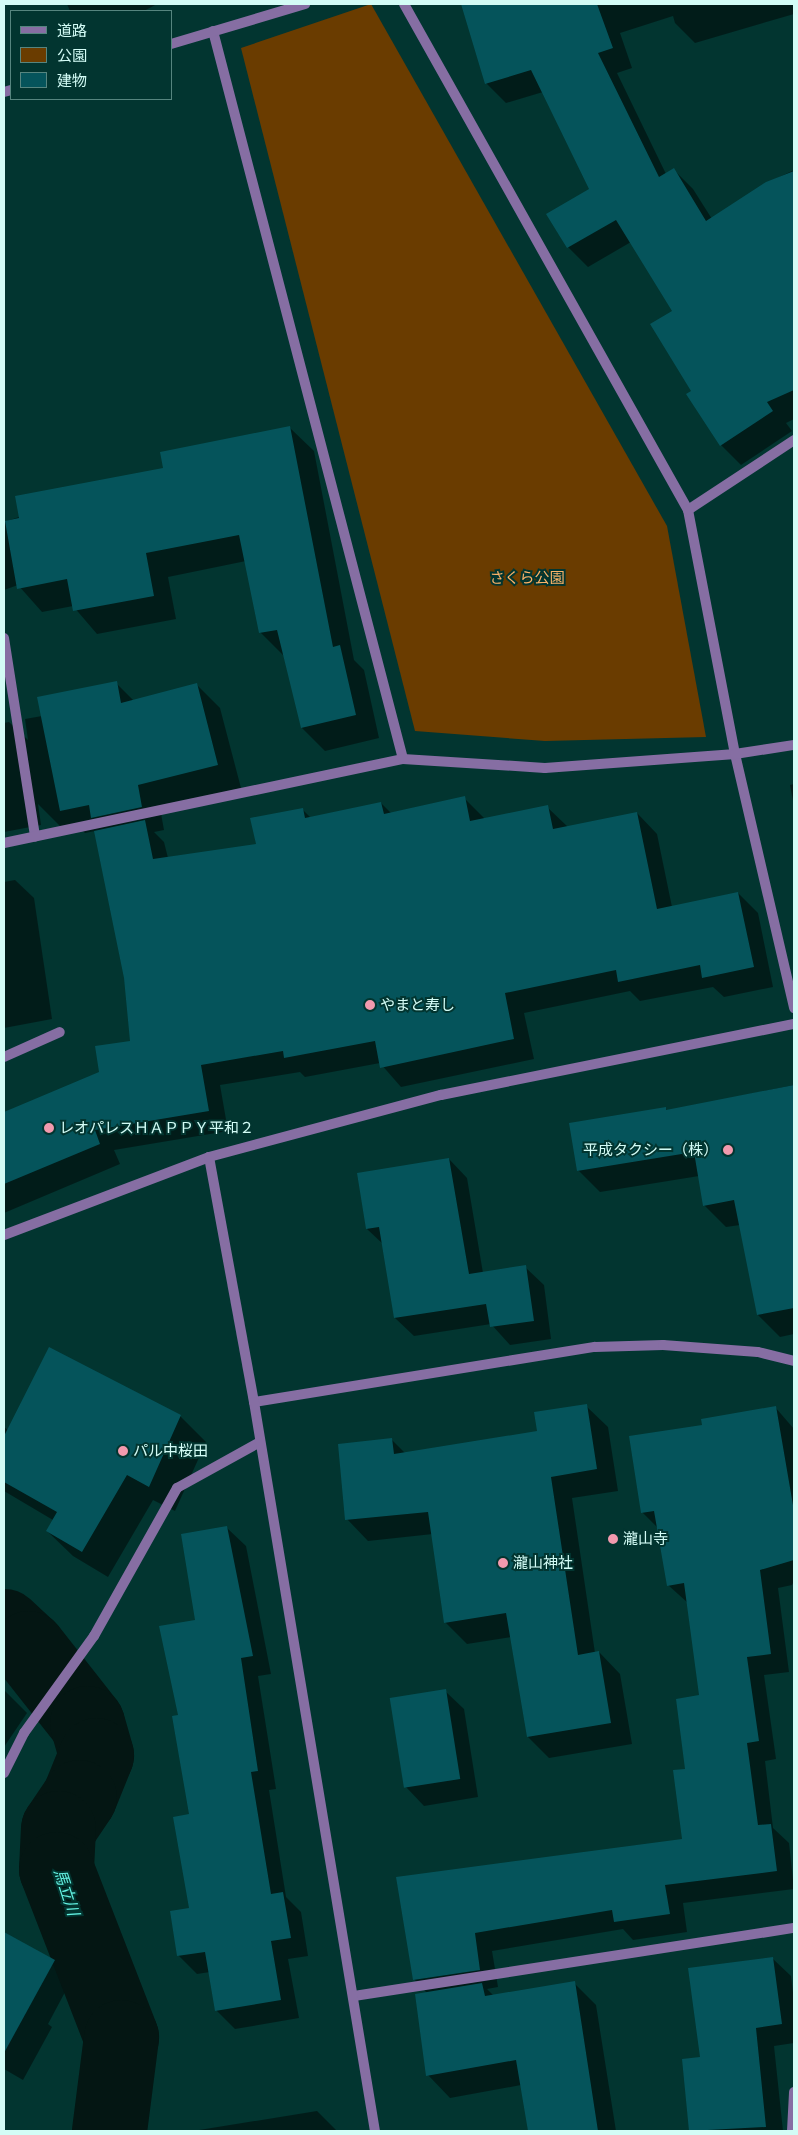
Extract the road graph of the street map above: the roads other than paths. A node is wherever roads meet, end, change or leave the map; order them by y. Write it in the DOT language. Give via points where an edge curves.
graph roads {
  1 [pos="305,4"];
  2 [pos="404,4"];
  3 [pos="213,31"];
  4 [pos="172,44"];
  5 [pos="794,440"];
  6 [pos="688,510"];
  7 [pos="4,638"];
  8 [pos="794,745"];
  9 [pos="735,754"];
  10 [pos="403,759"];
  11 [pos="35,837"];
  12 [pos="4,843"];
  13 [pos="794,1008"];
  14 [pos="794,1024"];
  15 [pos="60,1032"];
  16 [pos="4,1057"];
  17 [pos="209,1156"];
  18 [pos="4,1236"];
  19 [pos="794,1360"];
  20 [pos="254,1402"];
  21 [pos="260,1442"];
  22 [pos="4,1773"];
  23 [pos="794,1928"];
  24 [pos="354,1996"];
  25 [pos="794,2092"];
  26 [pos="375,2131"];
  27 [pos="792,2131"];
  1 -- 3 [label="street"];
  2 -- 6 [label="street"];
  3 -- 4 [label="street"];
  3 -- 10 [label="street"];
  5 -- 6 [label="street"];
  6 -- 9 [label="street"];
  7 -- 11 [label="street"];
  8 -- 9 [label="street"];
  9 -- 10 [label="street" via="545,768"];
  9 -- 13 [label="street"];
  10 -- 11 [label="street"];
  11 -- 12 [label="street"];
  14 -- 17 [label="street" via="441,1095"];
  15 -- 16 [label="street"];
  17 -- 18 [label="street"];
  17 -- 20 [label="street"];
  19 -- 20 [label="street" via="758,1352 663,1344 595,1346"];
  20 -- 21 [label="street"];
  21 -- 22 [label="street" via="177,1488 94,1636 24,1733"];
  21 -- 24 [label="street"];
  23 -- 24 [label="street"];
  24 -- 26 [label="street"];
  25 -- 27 [label="street"];
}
